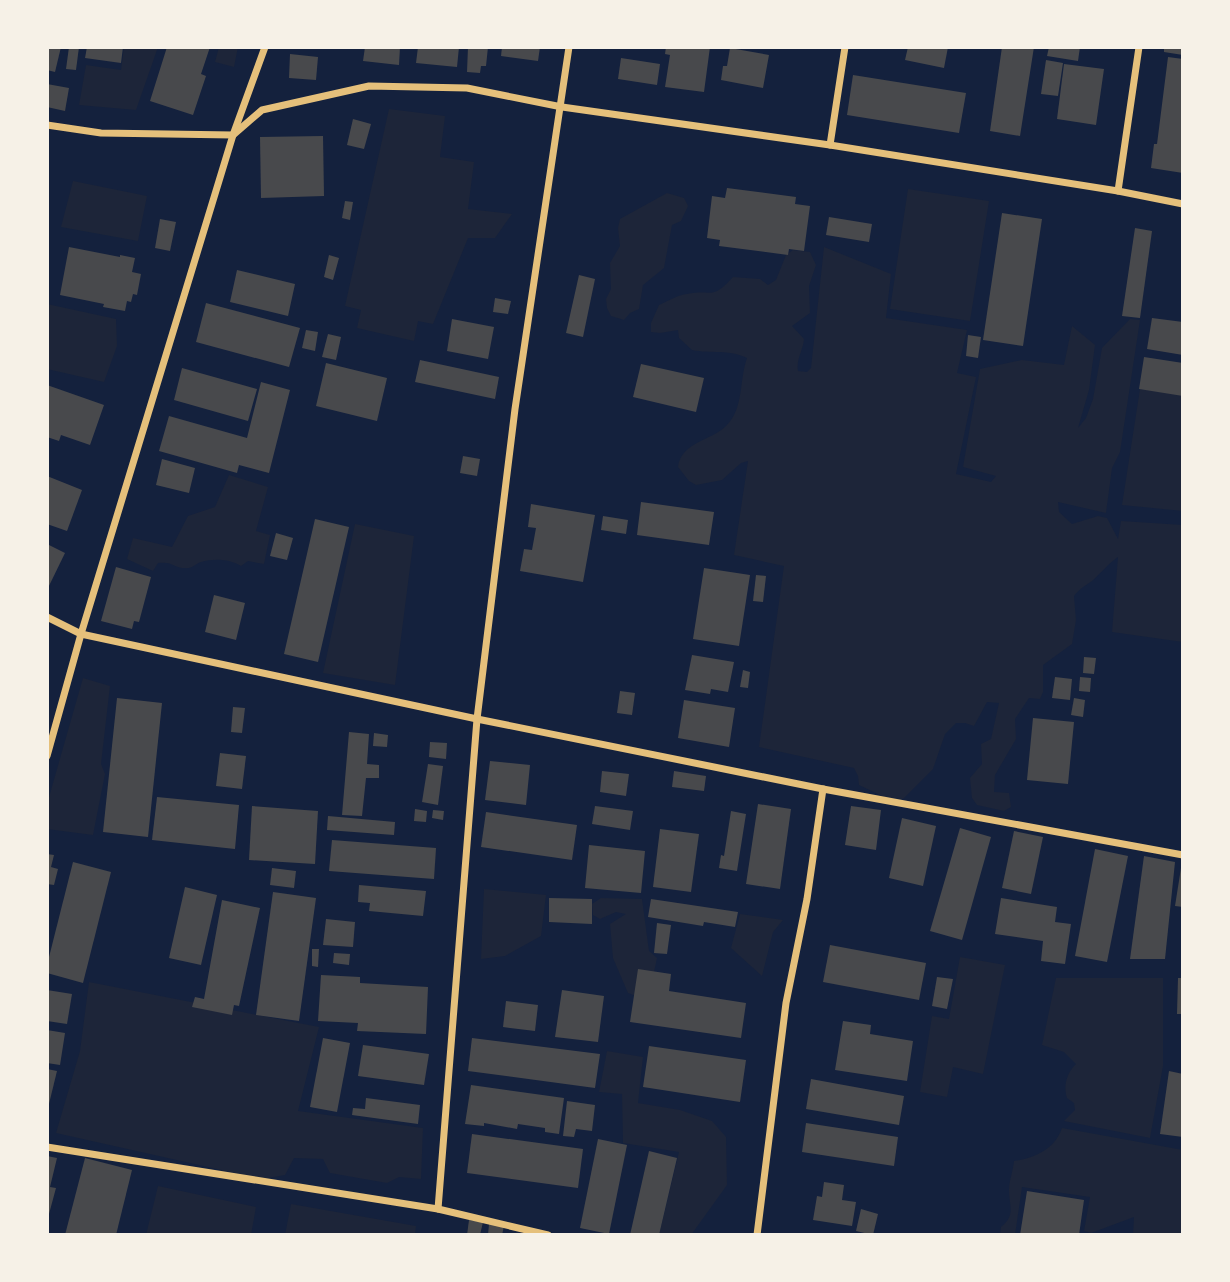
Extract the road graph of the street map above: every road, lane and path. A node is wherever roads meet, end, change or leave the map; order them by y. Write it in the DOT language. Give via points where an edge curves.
graph roads {
  1 [pos="265,47"];
  2 [pos="569,47"];
  3 [pos="845,47"];
  4 [pos="1139,47"];
  5 [pos="562,107"];
  6 [pos="47,125"];
  7 [pos="233,135"];
  8 [pos="830,145"];
  9 [pos="1118,191"];
  10 [pos="1183,204"];
  11 [pos="47,617"];
  12 [pos="81,634"];
  13 [pos="477,719"];
  14 [pos="47,756"];
  15 [pos="823,789"];
  16 [pos="1183,855"];
  17 [pos="47,1147"];
  18 [pos="438,1209"];
  19 [pos="548,1235"];
  20 [pos="757,1235"];
  1 -- 7 [label="street"];
  2 -- 5 [label="street"];
  3 -- 8 [label="street"];
  4 -- 9 [label="street"];
  5 -- 7 [label="street" via="467,88 369,86 262,110"];
  5 -- 8 [label="street"];
  5 -- 13 [label="street" via="515,410"];
  6 -- 7 [label="street" via="101,133"];
  7 -- 12 [label="street"];
  8 -- 9 [label="street"];
  9 -- 10 [label="street"];
  11 -- 12 [label="street"];
  12 -- 13 [label="street"];
  12 -- 14 [label="street"];
  13 -- 15 [label="street"];
  13 -- 18 [label="street"];
  15 -- 16 [label="street"];
  15 -- 20 [label="street" via="786,1003"];
  17 -- 18 [label="street"];
  18 -- 19 [label="street"];
}
